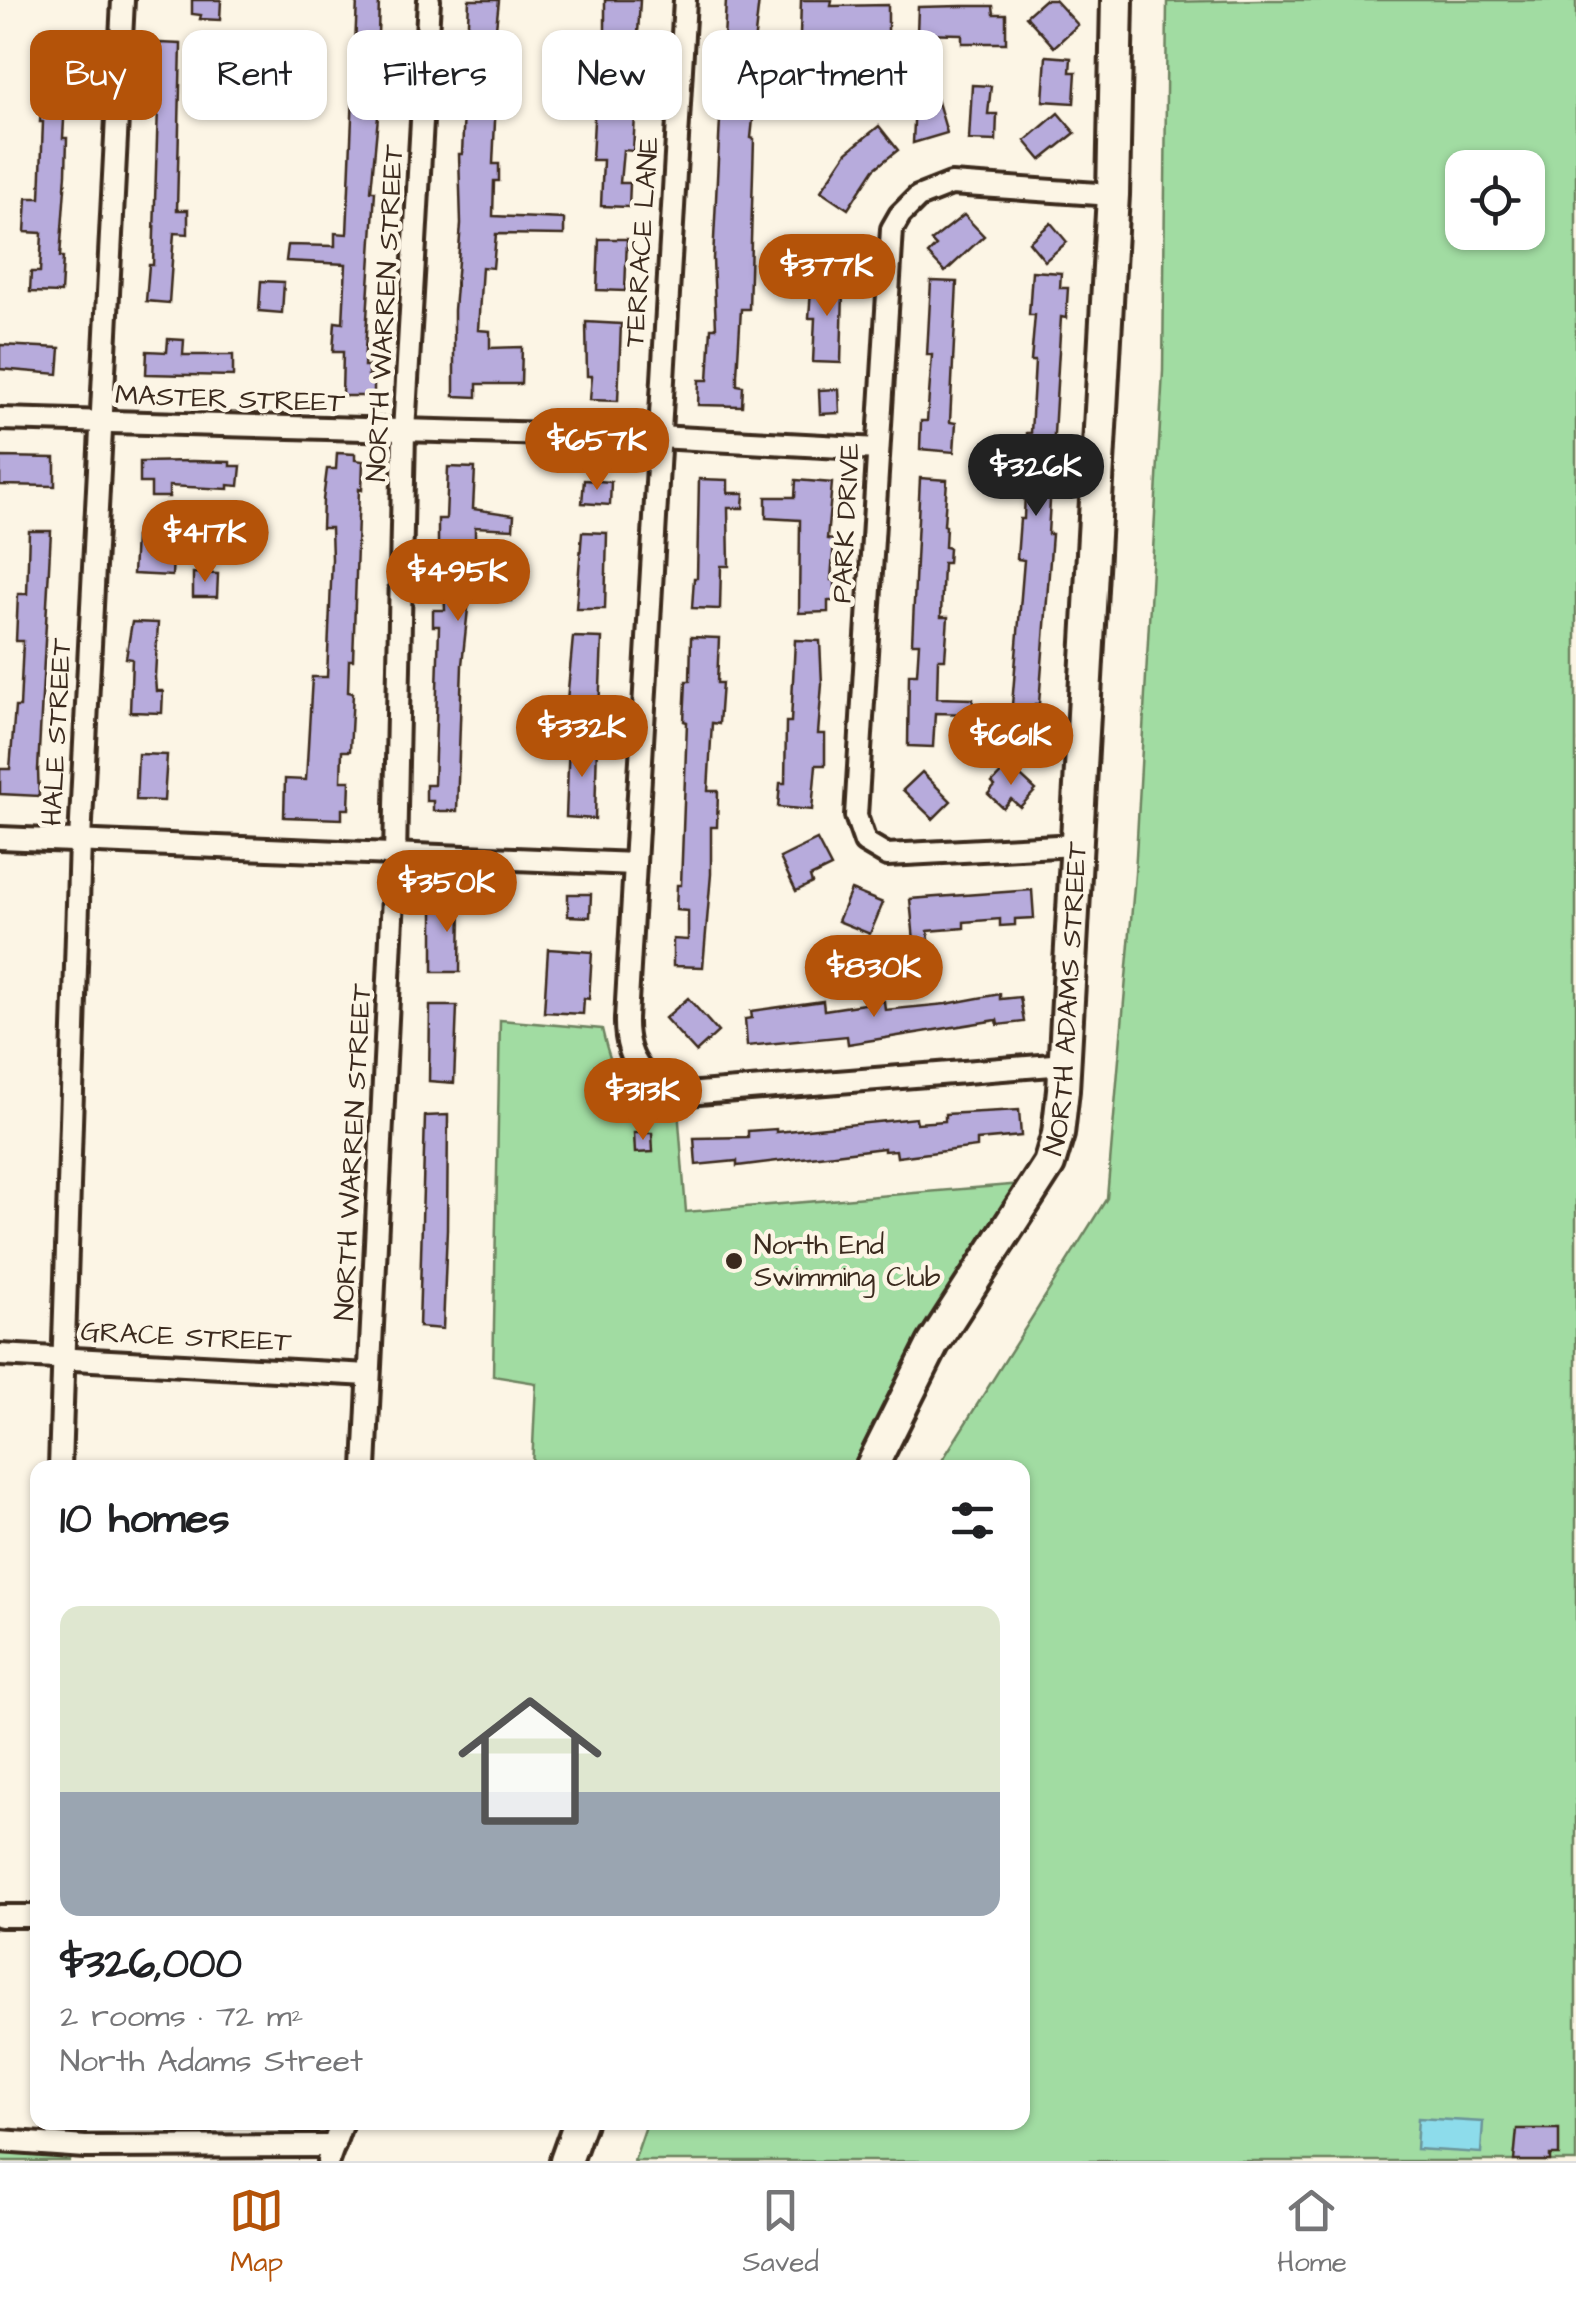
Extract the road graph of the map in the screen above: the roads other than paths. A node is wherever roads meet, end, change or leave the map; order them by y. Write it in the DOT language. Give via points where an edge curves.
graph roads {
  1 [pos="123,0"];
  2 [pos="429,0"];
  3 [pos="684,0"];
  4 [pos="1116,0"];
  5 [pos="1113,196"];
  6 [pos="0,418"];
  7 [pos="100,422"];
  8 [pos="404,432"];
  9 [pos="658,437"];
  10 [pos="878,448"];
  11 [pos="0,838"];
  12 [pos="80,840"];
  13 [pos="1076,845"];
  14 [pos="395,856"];
  15 [pos="635,864"];
  16 [pos="1065,1064"];
  17 [pos="0,1355"];
  18 [pos="64,1357"];
  19 [pos="369,1374"];
  20 [pos="60,1460"];
  21 [pos="365,1460"];
  22 [pos="875,1460"];
  23 [pos="0,1916"];
  24 [pos="30,1916"];
  25 [pos="339,2130"];
  26 [pos="577,2130"];
  27 [pos="0,2141"];
  28 [pos="83,2154"];
  29 [pos="331,2154"];
  30 [pos="566,2161"];
  1 -- 7 [label="street, HALE STREET"];
  2 -- 8 [label="street, NORTH WARREN STREET"];
  3 -- 9 [label="street, TERRACE LANE"];
  4 -- 5 [label="street, NORTH ADAMS STREET"];
  5 -- 10 [label="street, PARK DRIVE" via="951,184 909,205 892,229 889,250"];
  5 -- 13 [label="street, NORTH ADAMS STREET"];
  6 -- 7 [label="street, MASTER STREET"];
  7 -- 8 [label="street, MASTER STREET"];
  7 -- 12 [label="street, HALE STREET"];
  8 -- 9 [label="street, MASTER STREET"];
  8 -- 14 [label="street, NORTH WARREN STREET"];
  9 -- 10 [label="street, MASTER STREET"];
  9 -- 15 [label="street, TERRACE LANE"];
  10 -- 13 [label="street, PARK DRIVE" via="859,830 874,850 901,856"];
  11 -- 12 [label="street"];
  12 -- 14 [label="street"];
  12 -- 18 [label="street, HALE STREET"];
  13 -- 16 [label="street, NORTH ADAMS STREET"];
  14 -- 15 [label="street"];
  14 -- 19 [label="street, NORTH WARREN STREET"];
  15 -- 16 [label="street, TERRACE LANE" via="626,1038 639,1070 669,1090 705,1094"];
  16 -- 22 [label="street, NORTH ADAMS STREET" via="1049,1164 934,1344"];
  17 -- 18 [label="street, GRACE STREET"];
  18 -- 19 [label="street, GRACE STREET"];
  18 -- 20 [label="street, HALE STREET"];
  19 -- 21 [label="street, NORTH WARREN STREET"];
  23 -- 24 [label="street"];
  25 -- 29 [label="street"];
  26 -- 30 [label="street"];
  27 -- 28 [label="street"];
  28 -- 29 [label="street"];
}
